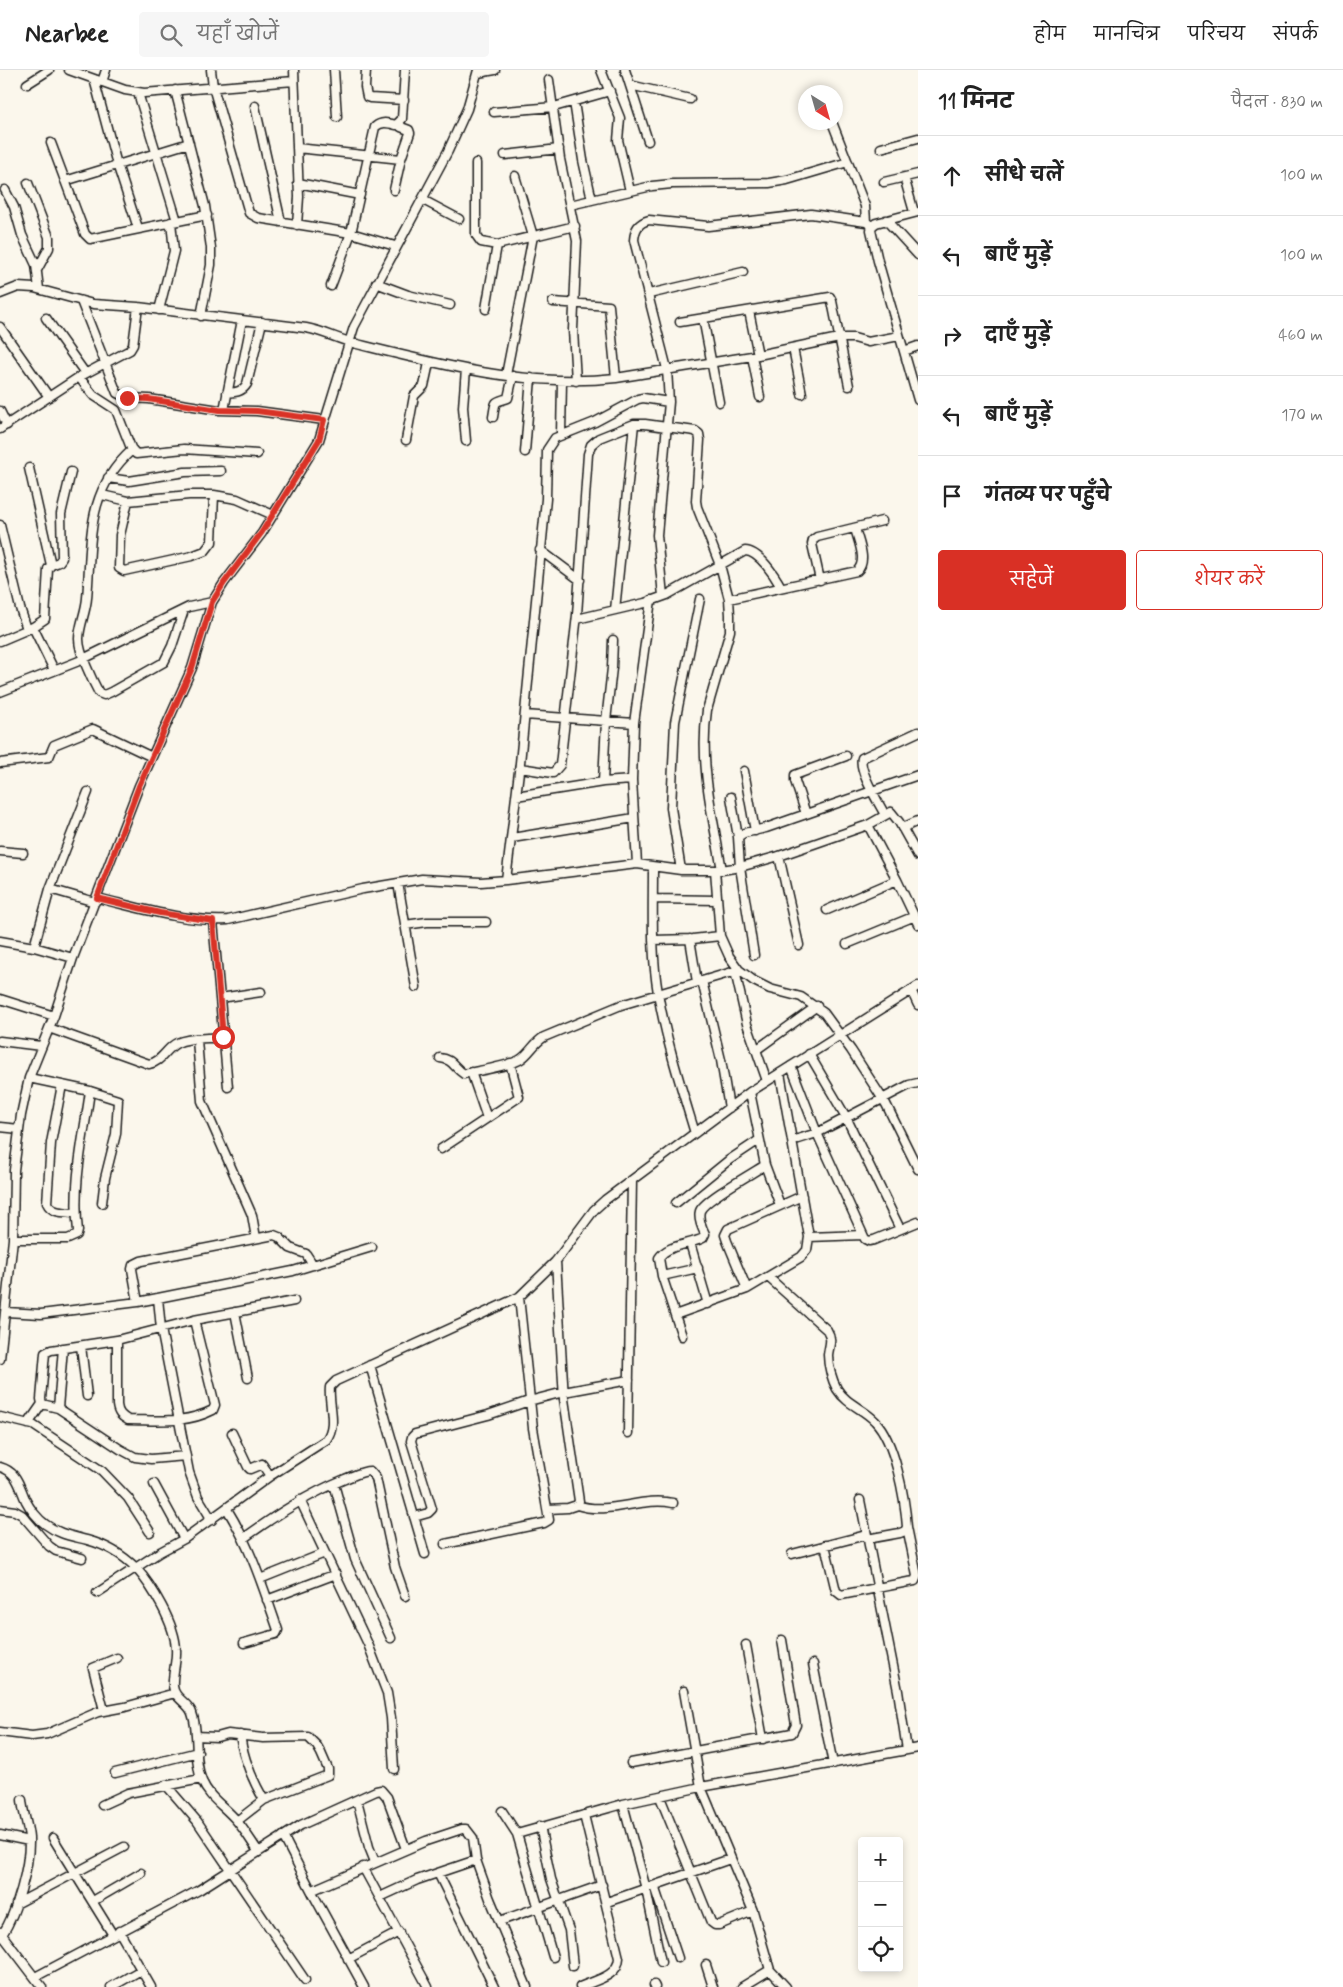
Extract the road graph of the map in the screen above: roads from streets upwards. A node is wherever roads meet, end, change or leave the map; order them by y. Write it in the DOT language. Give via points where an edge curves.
graph roads {
  1 [pos="49,70"];
  2 [pos="69,70"];
  3 [pos="106,70"];
  4 [pos="211,70"];
  5 [pos="294,70"];
  6 [pos="334,70"];
  7 [pos="366,70"];
  8 [pos="405,70"];
  9 [pos="495,70"];
  10 [pos="602,70"];
  11 [pos="625,70"];
  12 [pos="478,72"];
  13 [pos="94,79"];
  14 [pos="549,80"];
  15 [pos="294,81"];
  16 [pos="102,82"];
  17 [pos="27,84"];
  18 [pos="630,86"];
  19 [pos="213,87"];
  20 [pos="175,90"];
  21 [pos="610,91"];
  22 [pos="138,93"];
  23 [pos="690,99"];
  24 [pos="404,100"];
  25 [pos="574,102"];
  26 [pos="255,106"];
  27 [pos="554,107"];
  28 [pos="494,112"];
  29 [pos="337,117"];
  30 [pos="400,123"];
  31 [pos="835,130"];
  32 [pos="918,138"];
  33 [pos="648,140"];
  34 [pos="51,143"];
  35 [pos="189,143"];
  36 [pos="297,148"];
  37 [pos="881,148"];
  38 [pos="559,150"];
  39 [pos="157,153"];
  40 [pos="504,155"];
  41 [pos="368,156"];
  42 [pos="401,159"];
  43 [pos="848,162"];
  44 [pos="476,163"];
  45 [pos="117,166"];
  46 [pos="918,174"];
  47 [pos="515,176"];
  48 [pos="904,177"];
  49 [pos="65,181"];
  50 [pos="884,182"];
  51 [pos="298,183"];
  52 [pos="28,184"];
  53 [pos="5,190"];
  54 [pos="394,190"];
  55 [pos="630,191"];
  56 [pos="360,195"];
  57 [pos="423,200"];
  58 [pos="592,200"];
  59 [pos="570,205"];
  60 [pos="916,212"];
  61 [pos="206,214"];
  62 [pos="459,220"];
  63 [pos="886,220"];
  64 [pos="174,221"];
  65 [pos="281,222"];
  66 [pos="297,224"];
  67 [pos="869,224"];
  68 [pos="575,226"];
  69 [pos="138,228"];
  70 [pos="351,233"];
  71 [pos="533,236"];
  72 [pos="497,245"];
  73 [pos="395,246"];
  74 [pos="918,254"];
  75 [pos="37,270"];
  76 [pos="743,272"];
  77 [pos="376,283"];
  78 [pos="331,286"];
  79 [pos="39,289"];
  80 [pos="0,294"];
  81 [pos="649,294"];
  82 [pos="81,302"];
  83 [pos="553,302"];
  84 [pos="575,304"];
  85 [pos="450,305"];
  86 [pos="138,307"];
  87 [pos="486,309"];
  88 [pos="159,310"];
  89 [pos="749,311"];
  90 [pos="201,316"];
  91 [pos="46,318"];
  92 [pos="703,318"];
  93 [pos="242,320"];
  94 [pos="262,322"];
  95 [pos="680,322"];
  96 [pos="0,328"];
  97 [pos="899,336"];
  98 [pos="839,338"];
  99 [pos="348,342"];
  100 [pos="918,346"];
  101 [pos="793,348"];
  102 [pos="904,351"];
  103 [pos="755,356"];
  104 [pos="712,362"];
  105 [pos="106,363"];
  106 [pos="428,363"];
  107 [pos="466,369"];
  108 [pos="667,369"];
  109 [pos="82,375"];
  110 [pos="509,376"];
  111 [pos="531,378"];
  112 [pos="616,378"];
  113 [pos="562,381"];
  114 [pos="576,381"];
  115 [pos="849,386"];
  116 [pos="227,393"];
  117 [pos="802,394"];
  118 [pos="49,397"];
  119 [pos="760,397"];
  120 [pos="918,400"];
  121 [pos="669,402"];
  122 [pos="719,402"];
  123 [pos="224,410"];
  124 [pos="0,411"];
  125 [pos="493,417"];
  126 [pos="324,420"];
  127 [pos="634,424"];
  128 [pos="4,427"];
  129 [pos="666,428"];
  130 [pos="561,435"];
  131 [pos="406,440"];
  132 [pos="466,441"];
  133 [pos="132,450"];
  134 [pos="525,452"];
  135 [pos="256,454"];
  136 [pos="28,468"];
  137 [pos="221,471"];
  138 [pos="71,472"];
  139 [pos="108,478"];
  140 [pos="102,495"];
  141 [pos="214,495"];
  142 [pos="128,501"];
  143 [pos="273,515"];
  144 [pos="882,521"];
  145 [pos="0,525"];
  146 [pos="855,528"];
  147 [pos="540,550"];
  148 [pos="51,565"];
  149 [pos="720,565"];
  150 [pos="580,580"];
  151 [pos="820,580"];
  152 [pos="781,587"];
  153 [pos="662,596"];
  154 [pos="700,599"];
  155 [pos="729,599"];
  156 [pos="651,600"];
  157 [pos="212,602"];
  158 [pos="184,610"];
  159 [pos="615,610"];
  160 [pos="577,619"];
  161 [pos="30,628"];
  162 [pos="0,640"];
  163 [pos="613,640"];
  164 [pos="84,659"];
  165 [pos="54,670"];
  166 [pos="1,690"];
  167 [pos="525,715"];
  168 [pos="564,717"];
  169 [pos="606,721"];
  170 [pos="634,723"];
  171 [pos="918,732"];
  172 [pos="846,756"];
  173 [pos="152,757"];
  174 [pos="0,763"];
  175 [pos="520,768"];
  176 [pos="744,772"];
  177 [pos="918,775"];
  178 [pos="632,780"];
  179 [pos="604,782"];
  180 [pos="872,791"];
  181 [pos="88,792"];
  182 [pos="516,796"];
  183 [pos="731,797"];
  184 [pos="806,814"];
  185 [pos="886,815"];
  186 [pos="634,818"];
  187 [pos="918,821"];
  188 [pos="868,825"];
  189 [pos="902,828"];
  190 [pos="755,831"];
  191 [pos="738,837"];
  192 [pos="512,838"];
  193 [pos="0,851"];
  194 [pos="24,853"];
  195 [pos="779,856"];
  196 [pos="918,856"];
  197 [pos="637,864"];
  198 [pos="654,867"];
  199 [pos="740,867"];
  200 [pos="681,870"];
  201 [pos="718,870"];
  202 [pos="506,880"];
  203 [pos="897,880"];
  204 [pos="398,883"];
  205 [pos="50,889"];
  206 [pos="653,899"];
  207 [pos="96,900"];
  208 [pos="717,900"];
  209 [pos="827,910"];
  210 [pos="916,920"];
  211 [pos="213,921"];
  212 [pos="486,922"];
  213 [pos="405,925"];
  214 [pos="720,936"];
  215 [pos="690,939"];
  216 [pos="653,940"];
  217 [pos="0,941"];
  218 [pos="847,944"];
  219 [pos="799,945"];
  220 [pos="34,947"];
  221 [pos="754,955"];
  222 [pos="73,958"];
  223 [pos="737,970"];
  224 [pos="699,982"];
  225 [pos="416,988"];
  226 [pos="914,988"];
  227 [pos="261,992"];
  228 [pos="658,993"];
  229 [pos="220,998"];
  230 [pos="0,999"];
  231 [pos="918,1005"];
  232 [pos="817,1006"];
  233 [pos="54,1016"];
  234 [pos="49,1028"];
  235 [pos="841,1036"];
  236 [pos="223,1037"];
  237 [pos="197,1040"];
  238 [pos="0,1041"];
  239 [pos="42,1046"];
  240 [pos="756,1050"];
  241 [pos="809,1054"];
  242 [pos="440,1058"];
  243 [pos="510,1063"];
  244 [pos="790,1066"];
  245 [pos="471,1072"];
  246 [pos="780,1073"];
  247 [pos="29,1078"];
  248 [pos="768,1081"];
  249 [pos="918,1083"];
  250 [pos="62,1085"];
  251 [pos="228,1087"];
  252 [pos="90,1091"];
  253 [pos="750,1092"];
  254 [pos="883,1098"];
  255 [pos="729,1108"];
  256 [pos="846,1117"];
  257 [pos="487,1118"];
  258 [pos="0,1127"];
  259 [pos="19,1129"];
  260 [pos="695,1133"];
  261 [pos="816,1133"];
  262 [pos="759,1140"];
  263 [pos="792,1141"];
  264 [pos="441,1148"];
  265 [pos="765,1166"];
  266 [pos="918,1169"];
  267 [pos="632,1180"];
  268 [pos="802,1196"];
  269 [pos="102,1203"];
  270 [pos="676,1203"];
  271 [pos="780,1205"];
  272 [pos="76,1213"];
  273 [pos="918,1222"];
  274 [pos="900,1229"];
  275 [pos="863,1235"];
  276 [pos="809,1237"];
  277 [pos="256,1238"];
  278 [pos="13,1239"];
  279 [pos="690,1243"];
  280 [pos="372,1247"];
  281 [pos="556,1261"];
  282 [pos="313,1265"];
  283 [pos="698,1268"];
  284 [pos="662,1276"];
  285 [pos="768,1276"];
  286 [pos="0,1278"];
  287 [pos="9,1279"];
  288 [pos="747,1289"];
  289 [pos="519,1297"];
  290 [pos="158,1298"];
  291 [pos="294,1301"];
  292 [pos="138,1302"];
  293 [pos="708,1304"];
  294 [pos="6,1312"];
  295 [pos="235,1312"];
  296 [pos="675,1316"];
  297 [pos="194,1320"];
  298 [pos="161,1329"];
  299 [pos="682,1336"];
  300 [pos="117,1340"];
  301 [pos="81,1346"];
  302 [pos="63,1348"];
  303 [pos="0,1359"];
  304 [pos="370,1365"];
  305 [pos="248,1378"];
  306 [pos="629,1380"];
  307 [pos="564,1392"];
  308 [pos="87,1396"];
  309 [pos="529,1401"];
  310 [pos="42,1404"];
  311 [pos="58,1408"];
  312 [pos="0,1416"];
  313 [pos="179,1420"];
  314 [pos="28,1424"];
  315 [pos="232,1433"];
  316 [pos="628,1433"];
  317 [pos="186,1456"];
  318 [pos="0,1467"];
  319 [pos="270,1476"];
  320 [pos="154,1484"];
  321 [pos="334,1484"];
  322 [pos="300,1500"];
  323 [pos="860,1500"];
  324 [pos="673,1503"];
  325 [pos="577,1505"];
  326 [pos="0,1509"];
  327 [pos="227,1509"];
  328 [pos="548,1509"];
  329 [pos="414,1517"];
  330 [pos="212,1520"];
  331 [pos="907,1527"];
  332 [pos="150,1532"];
  333 [pos="867,1537"];
  334 [pos="244,1538"];
  335 [pos="184,1539"];
  336 [pos="445,1544"];
  337 [pos="825,1545"];
  338 [pos="326,1553"];
  339 [pos="425,1554"];
  340 [pos="792,1554"];
  341 [pos="82,1558"];
  342 [pos="135,1568"];
  343 [pos="336,1574"];
  344 [pos="260,1579"];
  345 [pos="877,1587"];
  346 [pos="97,1593"];
  347 [pos="405,1596"];
  348 [pos="267,1600"];
  349 [pos="391,1638"];
  350 [pos="782,1640"];
  351 [pos="244,1643"];
  352 [pos="746,1644"];
  353 [pos="117,1658"];
  354 [pos="813,1664"];
  355 [pos="684,1691"];
  356 [pos="175,1693"];
  357 [pos="104,1710"];
  358 [pos="0,1732"];
  359 [pos="240,1735"];
  360 [pos="196,1736"];
  361 [pos="763,1739"];
  362 [pos="918,1748"];
  363 [pos="907,1750"];
  364 [pos="693,1751"];
  365 [pos="198,1752"];
  366 [pos="631,1763"];
  367 [pos="833,1764"];
  368 [pos="394,1769"];
  369 [pos="115,1773"];
  370 [pos="201,1779"];
  371 [pos="166,1785"];
  372 [pos="701,1787"];
  373 [pos="660,1797"];
  374 [pos="22,1800"];
  375 [pos="264,1800"];
  376 [pos="357,1800"];
  377 [pos="623,1804"];
  378 [pos="102,1805"];
  379 [pos="502,1811"];
  380 [pos="584,1815"];
  381 [pos="237,1821"];
  382 [pos="540,1826"];
  383 [pos="517,1834"];
  384 [pos="0,1835"];
  385 [pos="283,1836"];
  386 [pos="54,1838"];
  387 [pos="29,1841"];
  388 [pos="124,1847"];
  389 [pos="406,1849"];
  390 [pos="258,1851"];
  391 [pos="730,1859"];
  392 [pos="476,1860"];
  393 [pos="375,1862"];
  394 [pos="363,1867"];
  395 [pos="230,1870"];
  396 [pos="141,1873"];
  397 [pos="438,1873"];
  398 [pos="76,1874"];
  399 [pos="692,1874"];
  400 [pos="602,1885"];
  401 [pos="654,1886"];
  402 [pos="646,1889"];
  403 [pos="313,1894"];
  404 [pos="380,1897"];
  405 [pos="557,1899"];
  406 [pos="93,1902"];
  407 [pos="606,1902"];
  408 [pos="16,1904"];
  409 [pos="537,1906"];
  410 [pos="753,1911"];
  411 [pos="500,1921"];
  412 [pos="399,1932"];
  413 [pos="116,1933"];
  414 [pos="1,1934"];
  415 [pos="552,1957"];
  416 [pos="678,1958"];
  417 [pos="348,1959"];
  418 [pos="661,1962"];
  419 [pos="706,1965"];
  420 [pos="573,1966"];
  421 [pos="141,1970"];
  422 [pos="770,1970"];
  423 [pos="35,1977"];
  424 [pos="304,1980"];
  425 [pos="42,1987"];
  426 [pos="111,1987"];
  427 [pos="151,1987"];
  428 [pos="364,1987"];
  429 [pos="428,1987"];
  430 [pos="494,1987"];
  431 [pos="527,1987"];
  432 [pos="580,1987"];
  433 [pos="713,1987"];
  434 [pos="742,1987"];
  435 [pos="786,1987"];
  1 -- 17 [label="street"];
  2 -- 13 [label="street"];
  3 -- 16 [label="street"];
  4 -- 19 [label="street"];
  5 -- 15 [label="street"];
  6 -- 29 [label="street"];
  7 -- 24 [label="street" via="364,87 367,97"];
  8 -- 24 [label="street"];
  9 -- 12 [label="street"];
  10 -- 21 [label="street"];
  11 -- 18 [label="street"];
  12 -- 57 [label="street" via="459,127"];
  13 -- 16 [label="street"];
  13 -- 45 [label="street"];
  14 -- 27 [label="street"];
  15 -- 19 [label="street"];
  15 -- 36 [label="street"];
  16 -- 22 [label="street"];
  18 -- 23 [label="street"];
  18 -- 33 [label="street"];
  19 -- 20 [label="street"];
  19 -- 65 [label="street" via="246,208 258,218"];
  20 -- 22 [label="street"];
  20 -- 35 [label="street"];
  21 -- 25 [label="street"];
  21 -- 55 [label="street" via="620,118 617,135"];
  22 -- 39 [label="street"];
  24 -- 30 [label="street"];
  25 -- 27 [label="street"];
  25 -- 58 [label="street" via="582,160"];
  26 -- 65 [label="street"];
  27 -- 28 [label="street"];
  27 -- 38 [label="street"];
  30 -- 41 [label="street" via="380,123 375,127"];
  30 -- 42 [label="street" via="410,133"];
  31 -- 43 [label="street"];
  32 -- 37 [label="street"];
  34 -- 49 [label="street"];
  35 -- 39 [label="street"];
  35 -- 61 [label="street"];
  36 -- 41 [label="street"];
  36 -- 51 [label="street"];
  38 -- 40 [label="street"];
  38 -- 59 [label="street"];
  39 -- 45 [label="street"];
  39 -- 64 [label="street"];
  41 -- 42 [label="street"];
  41 -- 56 [label="street"];
  42 -- 54 [label="street"];
  43 -- 55 [label="street" via="769,183 672,184"];
  43 -- 67 [label="street"];
  44 -- 72 [label="street" via="476,234 481,242"];
  45 -- 49 [label="street"];
  45 -- 69 [label="street"];
  46 -- 48 [label="street"];
  47 -- 71 [label="street"];
  48 -- 50 [label="street"];
  48 -- 60 [label="street"];
  49 -- 69 [label="street" via="85,234 90,239"];
  51 -- 56 [label="street"];
  51 -- 66 [label="street"];
  52 -- 75 [label="street" via="50,242"];
  53 -- 75 [label="street"];
  55 -- 58 [label="street"];
  56 -- 70 [label="street"];
  57 -- 62 [label="street"];
  57 -- 73 [label="street"];
  58 -- 59 [label="street"];
  59 -- 68 [label="street"];
  60 -- 63 [label="street"];
  61 -- 64 [label="street"];
  61 -- 90 [label="street" via="212,256"];
  63 -- 67 [label="street"];
  63 -- 74 [label="street"];
  64 -- 69 [label="street"];
  64 -- 88 [label="street" via="174,252"];
  65 -- 66 [label="street"];
  66 -- 70 [label="street"];
  67 -- 81 [label="street" via="811,214 708,226 642,222 636,228 634,240"];
  67 -- 97 [label="street"];
  68 -- 71 [label="street"];
  68 -- 84 [label="street"];
  70 -- 73 [label="street"];
  70 -- 78 [label="street"];
  71 -- 72 [label="street"];
  71 -- 110 [label="street"];
  72 -- 87 [label="street"];
  73 -- 77 [label="street"];
  75 -- 79 [label="street"];
  76 -- 81 [label="street"];
  77 -- 85 [label="street"];
  77 -- 99 [label="street"];
  79 -- 80 [label="street" via="18,287"];
  79 -- 82 [label="street"];
  81 -- 108 [label="street"];
  82 -- 86 [label="street"];
  82 -- 105 [label="street"];
  83 -- 84 [label="street"];
  84 -- 112 [label="street" via="609,306"];
  84 -- 114 [label="street"];
  86 -- 88 [label="street"];
  86 -- 105 [label="street" via="133,345 125,354"];
  88 -- 90 [label="street"];
  89 -- 92 [label="street"];
  89 -- 98 [label="street" via="830,297"];
  89 -- 103 [label="street"];
  90 -- 93 [label="street"];
  91 -- 109 [label="street"];
  92 -- 95 [label="street"];
  92 -- 104 [label="street"];
  93 -- 94 [label="street"];
  93 -- 116 [label="street"];
  94 -- 99 [label="street" via="314,329"];
  94 -- 116 [label="street" via="247,384 238,392"];
  96 -- 118 [label="street"];
  97 -- 98 [label="street" via="868,342"];
  97 -- 102 [label="street"];
  98 -- 101 [label="street"];
  98 -- 115 [label="street"];
  99 -- 106 [label="street"];
  99 -- 126 [label="street"];
  100 -- 102 [label="street"];
  101 -- 103 [label="street"];
  101 -- 117 [label="street"];
  102 -- 120 [label="street"];
  103 -- 104 [label="street"];
  103 -- 119 [label="street"];
  104 -- 108 [label="street"];
  104 -- 122 [label="street"];
  105 -- 109 [label="street"];
  105 -- 123 [label="street" via="121,396"];
  106 -- 107 [label="street"];
  106 -- 131 [label="street" via="424,386 414,396"];
  107 -- 110 [label="street"];
  107 -- 132 [label="street" via="463,407"];
  108 -- 112 [label="street"];
  108 -- 121 [label="street"];
  109 -- 118 [label="street"];
  109 -- 133 [label="street" via="93,395 116,410"];
  110 -- 111 [label="street"];
  110 -- 125 [label="street" via="508,398 495,403"];
  111 -- 113 [label="street"];
  111 -- 134 [label="street"];
  112 -- 114 [label="street"];
  113 -- 114 [label="street"];
  113 -- 130 [label="street"];
  116 -- 123 [label="street"];
  118 -- 128 [label="street"];
  121 -- 129 [label="street"];
  121 -- 130 [label="street" via="638,398 595,422"];
  123 -- 126 [label="street"];
  124 -- 128 [label="street"];
  126 -- 143 [label="street" via="319,440"];
  127 -- 129 [label="street"];
  127 -- 150 [label="street" via="598,438 589,449"];
  127 -- 159 [label="street"];
  129 -- 149 [label="street" via="699,434 696,501"];
  129 -- 153 [label="street" via="657,535"];
  130 -- 147 [label="street" via="550,442 547,450"];
  133 -- 135 [label="street" via="139,454 184,449"];
  133 -- 139 [label="street"];
  136 -- 148 [label="street"];
  137 -- 139 [label="street" via="185,472 129,481"];
  138 -- 148 [label="street" via="61,514 62,558"];
  139 -- 140 [label="street"];
  140 -- 142 [label="street"];
  140 -- 164 [label="street" via="89,542 86,609 79,639"];
  141 -- 142 [label="street"];
  141 -- 142 [label="street" via="212,542 205,551 124,571 119,568 120,535"];
  141 -- 143 [label="street" via="237,499"];
  143 -- 157 [label="street"];
  144 -- 146 [label="street"];
  145 -- 161 [label="street" via="20,608"];
  146 -- 151 [label="street" via="862,565 857,571"];
  146 -- 151 [label="street" via="812,540"];
  147 -- 150 [label="street"];
  147 -- 167 [label="street"];
  148 -- 161 [label="street" via="48,569 46,617"];
  149 -- 152 [label="street" via="748,550 772,570"];
  149 -- 153 [label="street"];
  149 -- 155 [label="street"];
  150 -- 160 [label="street"];
  151 -- 152 [label="street"];
  152 -- 155 [label="street"];
  153 -- 156 [label="street"];
  154 -- 200 [label="street" via="675,722 671,808"];
  155 -- 201 [label="street" via="730,631 705,724 707,775"];
  156 -- 159 [label="street"];
  156 -- 170 [label="street"];
  157 -- 158 [label="street"];
  157 -- 173 [label="street" via="192,668"];
  158 -- 164 [label="street"];
  158 -- 164 [label="street" via="164,662 104,695 99,692"];
  159 -- 160 [label="street"];
  160 -- 168 [label="street"];
  161 -- 162 [label="street"];
  161 -- 165 [label="street"];
  163 -- 169 [label="street"];
  164 -- 165 [label="street"];
  165 -- 166 [label="street"];
  167 -- 168 [label="street"];
  167 -- 175 [label="street"];
  168 -- 169 [label="street"];
  168 -- 175 [label="street" via="558,770 550,773"];
  169 -- 170 [label="street"];
  169 -- 179 [label="street"];
  170 -- 178 [label="street"];
  171 -- 180 [label="street" via="862,758"];
  172 -- 184 [label="street" via="795,775"];
  173 -- 174 [label="street" via="93,729 54,744 49,757"];
  173 -- 207 [label="street"];
  175 -- 182 [label="street"];
  176 -- 190 [label="street"];
  177 -- 180 [label="street"];
  178 -- 179 [label="street"];
  178 -- 186 [label="street"];
  179 -- 182 [label="street"];
  180 -- 184 [label="street"];
  180 -- 185 [label="street"];
  181 -- 205 [label="street"];
  182 -- 192 [label="street"];
  183 -- 191 [label="street"];
  184 -- 190 [label="street"];
  185 -- 188 [label="street"];
  185 -- 189 [label="street" via="892,813"];
  186 -- 192 [label="street"];
  186 -- 197 [label="street"];
  187 -- 189 [label="street"];
  188 -- 195 [label="street"];
  188 -- 203 [label="street"];
  189 -- 196 [label="street"];
  190 -- 191 [label="street"];
  191 -- 199 [label="street"];
  192 -- 202 [label="street"];
  193 -- 194 [label="street"];
  195 -- 199 [label="street"];
  195 -- 219 [label="street"];
  197 -- 198 [label="street"];
  197 -- 202 [label="street"];
  198 -- 200 [label="street"];
  198 -- 206 [label="street"];
  199 -- 201 [label="street"];
  199 -- 221 [label="street"];
  200 -- 201 [label="street"];
  201 -- 208 [label="street"];
  202 -- 204 [label="street" via="427,879"];
  203 -- 209 [label="street"];
  203 -- 210 [label="street"];
  204 -- 211 [label="street"];
  204 -- 213 [label="street"];
  205 -- 207 [label="street"];
  205 -- 220 [label="street"];
  206 -- 208 [label="street"];
  206 -- 216 [label="street"];
  207 -- 211 [label="street"];
  207 -- 222 [label="street"];
  208 -- 214 [label="street"];
  210 -- 218 [label="street"];
  211 -- 229 [label="street"];
  212 -- 213 [label="street"];
  213 -- 225 [label="street"];
  214 -- 215 [label="street"];
  214 -- 223 [label="street"];
  215 -- 216 [label="street"];
  215 -- 224 [label="street"];
  216 -- 228 [label="street"];
  217 -- 220 [label="street"];
  220 -- 222 [label="street"];
  222 -- 233 [label="street"];
  223 -- 224 [label="street"];
  223 -- 232 [label="street" via="762,986 801,997"];
  223 -- 240 [label="street" via="747,1024"];
  224 -- 228 [label="street"];
  224 -- 255 [label="street" via="721,1060"];
  226 -- 231 [label="street"];
  226 -- 235 [label="street"];
  227 -- 229 [label="street"];
  228 -- 243 [label="street" via="544,1037 536,1041 522,1059"];
  228 -- 260 [label="street"];
  229 -- 236 [label="street"];
  230 -- 233 [label="street"];
  232 -- 235 [label="street"];
  232 -- 240 [label="street"];
  233 -- 234 [label="street"];
  234 -- 237 [label="street" via="149,1064 157,1062 176,1044"];
  234 -- 239 [label="street"];
  235 -- 241 [label="street"];
  235 -- 254 [label="street"];
  236 -- 237 [label="street"];
  236 -- 251 [label="street"];
  237 -- 277 [label="street" via="202,1101 252,1215"];
  238 -- 239 [label="street"];
  239 -- 247 [label="street"];
  240 -- 248 [label="street"];
  241 -- 244 [label="street"];
  241 -- 256 [label="street"];
  242 -- 245 [label="street" via="452,1061 462,1073"];
  243 -- 245 [label="street"];
  243 -- 257 [label="street" via="519,1095"];
  244 -- 246 [label="street"];
  244 -- 261 [label="street"];
  245 -- 257 [label="street"];
  246 -- 248 [label="street"];
  246 -- 263 [label="street"];
  247 -- 250 [label="street"];
  247 -- 259 [label="street"];
  248 -- 253 [label="street"];
  249 -- 254 [label="street"];
  250 -- 252 [label="street"];
  250 -- 272 [label="street" via="51,1143 47,1203 55,1211"];
  252 -- 269 [label="street" via="115,1097 119,1102"];
  252 -- 272 [label="street"];
  253 -- 255 [label="street"];
  253 -- 262 [label="street"];
  254 -- 256 [label="street"];
  254 -- 266 [label="street"];
  255 -- 260 [label="street"];
  256 -- 261 [label="street"];
  256 -- 274 [label="street"];
  257 -- 264 [label="street"];
  258 -- 259 [label="street"];
  259 -- 278 [label="street" via="14,1170"];
  260 -- 267 [label="street"];
  261 -- 263 [label="street"];
  261 -- 275 [label="street"];
  262 -- 265 [label="street"];
  262 -- 270 [label="street"];
  263 -- 268 [label="street"];
  265 -- 271 [label="street"];
  265 -- 279 [label="street" via="702,1208 700,1218 705,1234"];
  267 -- 281 [label="street" via="594,1210"];
  267 -- 306 [label="street"];
  268 -- 271 [label="street"];
  268 -- 276 [label="street"];
  271 -- 288 [label="street" via="734,1225 725,1234"];
  272 -- 278 [label="street" via="78,1231 72,1238"];
  273 -- 274 [label="street"];
  274 -- 275 [label="street" via="869,1241"];
  275 -- 276 [label="street"];
  276 -- 285 [label="street" via="807,1250 801,1257"];
  277 -- 282 [label="street" via="276,1235 290,1248 306,1254"];
  277 -- 292 [label="street" via="137,1262 132,1269"];
  278 -- 287 [label="street"];
  279 -- 283 [label="street"];
  279 -- 284 [label="street" via="661,1255"];
  280 -- 282 [label="street"];
  281 -- 289 [label="street"];
  281 -- 307 [label="street"];
  282 -- 290 [label="street"];
  283 -- 284 [label="street"];
  283 -- 293 [label="street"];
  284 -- 296 [label="street"];
  285 -- 288 [label="street"];
  285 -- 331 [label="street" via="831,1336 828,1362 838,1389 848,1402 875,1421 888,1441"];
  286 -- 287 [label="street"];
  287 -- 294 [label="street"];
  288 -- 293 [label="street"];
  289 -- 304 [label="street"];
  289 -- 309 [label="street"];
  290 -- 292 [label="street"];
  290 -- 298 [label="street"];
  291 -- 295 [label="street"];
  292 -- 294 [label="street" via="41,1314"];
  293 -- 296 [label="street"];
  294 -- 303 [label="street"];
  295 -- 297 [label="street"];
  295 -- 305 [label="street"];
  296 -- 299 [label="street"];
  297 -- 298 [label="street"];
  297 -- 313 [label="street" via="214,1405 208,1412"];
  298 -- 300 [label="street"];
  298 -- 313 [label="street"];
  300 -- 301 [label="street"];
  300 -- 313 [label="street" via="116,1385 118,1411 122,1417 128,1420"];
  301 -- 302 [label="street"];
  301 -- 308 [label="street"];
  302 -- 310 [label="street" via="47,1351 44,1356"];
  302 -- 311 [label="street"];
  304 -- 319 [label="street" via="330,1387 333,1424 326,1440"];
  304 -- 329 [label="street"];
  306 -- 307 [label="street"];
  306 -- 316 [label="street"];
  307 -- 309 [label="street"];
  307 -- 325 [label="street"];
  309 -- 328 [label="street"];
  309 -- 329 [label="street" via="412,1437 432,1509 428,1514"];
  310 -- 311 [label="street"];
  310 -- 314 [label="street"];
  311 -- 317 [label="street" via="135,1457"];
  312 -- 314 [label="street"];
  313 -- 317 [label="street"];
  314 -- 332 [label="street" via="44,1431 108,1476 128,1498"];
  315 -- 319 [label="street" via="248,1468 262,1464"];
  317 -- 330 [label="street" via="192,1484"];
  318 -- 342 [label="street" via="16,1477 26,1502 40,1521 62,1534 102,1544"];
  319 -- 327 [label="street"];
  320 -- 335 [label="street"];
  321 -- 322 [label="street"];
  321 -- 347 [label="street" via="366,1471 374,1473 395,1567"];
  321 -- 349 [label="street" via="355,1559"];
  322 -- 334 [label="street"];
  322 -- 338 [label="street"];
  323 -- 333 [label="street"];
  324 -- 325 [label="street" via="594,1509"];
  325 -- 328 [label="street"];
  326 -- 341 [label="street" via="22,1515 49,1546"];
  327 -- 330 [label="street"];
  327 -- 334 [label="street"];
  328 -- 336 [label="street" via="549,1520 544,1524"];
  329 -- 339 [label="street"];
  330 -- 335 [label="street"];
  331 -- 333 [label="street" via="900,1533"];
  331 -- 345 [label="street" via="916,1579"];
  333 -- 337 [label="street"];
  333 -- 345 [label="street"];
  334 -- 344 [label="street"];
  335 -- 342 [label="street"];
  337 -- 340 [label="street"];
  337 -- 345 [label="street" via="838,1594"];
  338 -- 343 [label="street"];
  338 -- 344 [label="street"];
  342 -- 346 [label="street"];
  342 -- 356 [label="street" via="160,1604 174,1639"];
  343 -- 348 [label="street"];
  343 -- 368 [label="street" via="386,1693"];
  344 -- 348 [label="street"];
  345 -- 363 [label="street"];
  348 -- 351 [label="street" via="277,1632"];
  350 -- 361 [label="street" via="796,1725 789,1734"];
  352 -- 361 [label="street"];
  353 -- 357 [label="street" via="93,1668"];
  354 -- 367 [label="street"];
  355 -- 364 [label="street"];
  356 -- 357 [label="street"];
  356 -- 360 [label="street" via="193,1714"];
  357 -- 358 [label="street" via="47,1734 32,1736"];
  359 -- 360 [label="street"];
  359 -- 375 [label="street" via="249,1773"];
  359 -- 375 [label="street" via="308,1737 317,1746 328,1769 325,1778"];
  360 -- 365 [label="street"];
  361 -- 364 [label="street"];
  362 -- 363 [label="street"];
  363 -- 367 [label="street"];
  364 -- 366 [label="street"];
  364 -- 372 [label="street"];
  365 -- 369 [label="street"];
  365 -- 370 [label="street"];
  367 -- 372 [label="street"];
  370 -- 371 [label="street"];
  370 -- 381 [label="street" via="211,1796"];
  371 -- 378 [label="street" via="128,1794"];
  371 -- 395 [label="street"];
  372 -- 373 [label="street"];
  372 -- 391 [label="street"];
  373 -- 377 [label="street"];
  373 -- 399 [label="street"];
  374 -- 387 [label="street"];
  375 -- 381 [label="street"];
  376 -- 385 [label="street"];
  376 -- 389 [label="street" via="376,1791 384,1792"];
  376 -- 393 [label="street"];
  377 -- 380 [label="street"];
  377 -- 402 [label="street"];
  379 -- 383 [label="street"];
  380 -- 382 [label="street"];
  380 -- 400 [label="street"];
  381 -- 390 [label="street"];
  382 -- 383 [label="street"];
  382 -- 405 [label="street"];
  383 -- 409 [label="street"];
  384 -- 387 [label="street"];
  385 -- 390 [label="street"];
  385 -- 403 [label="street"];
  386 -- 398 [label="street"];
  387 -- 408 [label="street"];
  388 -- 398 [label="street"];
  389 -- 392 [label="street" via="466,1829 472,1838"];
  389 -- 393 [label="street"];
  390 -- 395 [label="street"];
  391 -- 399 [label="street"];
  391 -- 410 [label="street"];
  392 -- 397 [label="street"];
  392 -- 411 [label="street"];
  393 -- 394 [label="street"];
  394 -- 403 [label="street" via="317,1887"];
  394 -- 404 [label="street"];
  395 -- 413 [label="street"];
  395 -- 424 [label="street"];
  396 -- 406 [label="street"];
  397 -- 404 [label="street"];
  397 -- 430 [label="street"];
  398 -- 406 [label="street"];
  398 -- 408 [label="street"];
  399 -- 401 [label="street"];
  399 -- 410 [label="street" via="714,1925"];
  400 -- 405 [label="street"];
  400 -- 407 [label="street"];
  401 -- 402 [label="street"];
  401 -- 416 [label="street"];
  402 -- 407 [label="street"];
  402 -- 418 [label="street"];
  403 -- 417 [label="street"];
  404 -- 412 [label="street"];
  405 -- 409 [label="street"];
  405 -- 420 [label="street" via="569,1930"];
  406 -- 413 [label="street"];
  407 -- 432 [label="street" via="619,1965 610,1974"];
  408 -- 414 [label="street" via="11,1920"];
  409 -- 411 [label="street"];
  409 -- 415 [label="street"];
  410 -- 422 [label="street"];
  411 -- 431 [label="street"];
  412 -- 417 [label="street"];
  412 -- 429 [label="street"];
  413 -- 421 [label="street"];
  413 -- 423 [label="street"];
  414 -- 423 [label="street"];
  417 -- 428 [label="street"];
  419 -- 433 [label="street"];
  421 -- 426 [label="street"];
  421 -- 427 [label="street"];
  422 -- 434 [label="street"];
  422 -- 435 [label="street"];
  423 -- 425 [label="street"];
}
